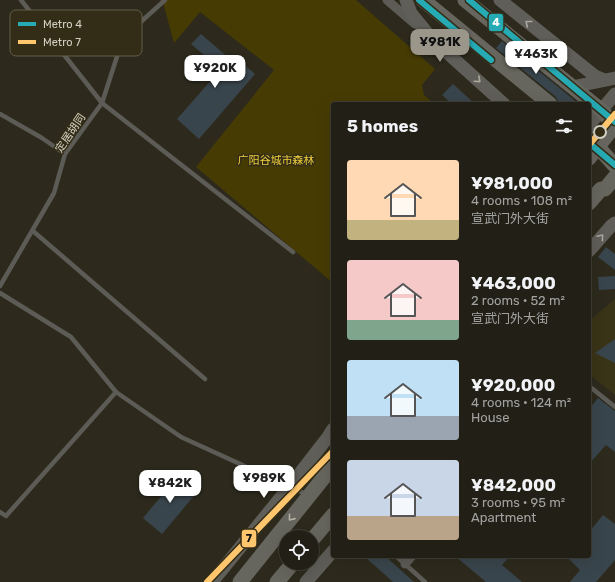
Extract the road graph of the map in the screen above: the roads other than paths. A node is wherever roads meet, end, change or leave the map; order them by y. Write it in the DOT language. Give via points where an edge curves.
graph roads {
  1 [pos="21,0"];
  2 [pos="165,0"];
  3 [pos="387,0"];
  4 [pos="406,0"];
  5 [pos="422,0"];
  6 [pos="466,0"];
  7 [pos="500,0"];
  8 [pos="29,10"];
  9 [pos="142,21"];
  10 [pos="433,40"];
  11 [pos="65,56"];
  12 [pos="117,56"];
  13 [pos="610,79"];
  14 [pos="572,87"];
  15 [pos="615,94"];
  16 [pos="502,102"];
  17 [pos="548,102"];
  18 [pos="591,102"];
  19 [pos="591,102"];
  20 [pos="102,103"];
  21 [pos="601,110"];
  22 [pos="0,114"];
  23 [pos="591,122"];
  24 [pos="615,125"];
  25 [pos="592,148"];
  26 [pos="65,154"];
  27 [pos="615,166"];
  28 [pos="615,177"];
  29 [pos="591,200"];
  30 [pos="615,223"];
  31 [pos="33,231"];
  32 [pos="591,249"];
  33 [pos="293,252"];
  34 [pos="0,286"];
  35 [pos="0,293"];
  36 [pos="205,379"];
  37 [pos="591,388"];
  38 [pos="116,392"];
  39 [pos="615,407"];
  40 [pos="331,432"];
  41 [pos="331,468"];
  42 [pos="290,486"];
  43 [pos="309,495"];
  44 [pos="0,512"];
  45 [pos="331,517"];
  46 [pos="319,532"];
  47 [pos="331,553"];
  48 [pos="398,558"];
  49 [pos="410,558"];
  50 [pos="405,564"];
  51 [pos="287,570"];
  52 [pos="212,582"];
  53 [pos="240,582"];
  54 [pos="277,582"];
  55 [pos="306,582"];
  56 [pos="425,582"];
  1 -- 8 [label="lane"];
  2 -- 9 [label="lane, 定居胡同"];
  3 -- 10 [label="street"];
  4 -- 10 [label="street" via="411,13"];
  5 -- 17 [label="main road"];
  6 -- 14 [label="main road"];
  13 -- 7 [label="street, one-way" via="595,76"];
  10 -- 16 [label="street, one-way"];
  11 -- 20 [label="lane"];
  12 -- 20 [label="lane, 定居胡同"];
  13 -- 14 [label="street"];
  14 -- 19 [label="main road"];
  15 -- 21 [label="street"];
  18 -- 21 [label="main road"];
  20 -- 26 [label="lane, 定居胡同"];
  20 -- 33 [label="lane"];
  21 -- 23 [label="street"];
  21 -- 24 [label="main road"];
  22 -- 26 [label="lane"];
  24 -- 25 [label="main road"];
  25 -- 27 [label="main road"];
  26 -- 31 [label="lane, 定居胡同" via="54,193"];
  28 -- 29 [label="main road"];
  32 -- 30 [label="street, one-way"];
  31 -- 34 [label="lane, 定居胡同"];
  31 -- 36 [label="lane"];
  35 -- 38 [label="lane" via="71,337"];
  37 -- 39 [label="lane"];
  38 -- 42 [label="lane" via="181,437"];
  38 -- 44 [label="lane" via="6,516"];
  40 -- 42 [label="street"];
  41 -- 43 [label="main road"];
  42 -- 43 [label="lane"];
  42 -- 52 [label="street"];
  43 -- 53 [label="main road, one-way"];
  45 -- 46 [label="main road"];
  47 -- 55 [label="street"];
  48 -- 50 [label="lane"];
  49 -- 50 [label="street"];
  50 -- 56 [label="lane"];
  51 -- 54 [label="main road"];
}
